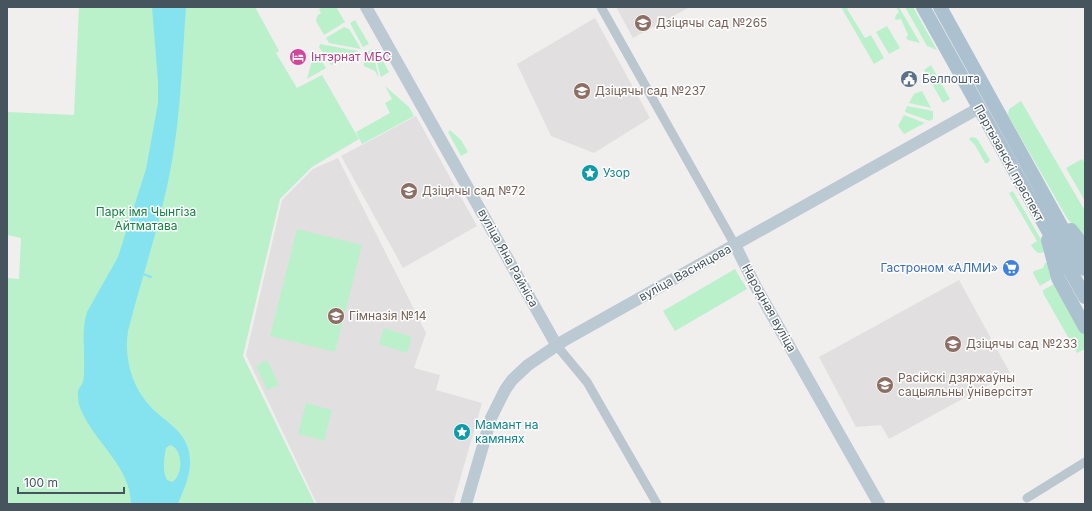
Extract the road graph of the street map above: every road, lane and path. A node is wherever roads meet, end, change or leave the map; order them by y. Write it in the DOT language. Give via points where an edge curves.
graph roads {
  1 [pos="366,7"];
  2 [pos="601,7"];
  3 [pos="923,7"];
  4 [pos="940,7"];
  5 [pos="994,105"];
  6 [pos="979,108"];
  7 [pos="1051,209"];
  8 [pos="1044,224"];
  9 [pos="735,245"];
  10 [pos="1085,248"];
  11 [pos="1085,269"];
  12 [pos="1085,297"];
  13 [pos="1085,327"];
  14 [pos="557,346"];
  15 [pos="1085,462"];
  16 [pos="1027,498"];
  17 [pos="466,504"];
  18 [pos="656,504"];
  19 [pos="879,504"];
  1 -- 14 [label="street, вуліца Яна Райніса"];
  2 -- 9 [label="street, Народная вуліца"];
  3 -- 6 [label="main road, Партызанскі праспект"];
  4 -- 5 [label="main road, Партызанскі праспект"];
  5 -- 6 [label="main road"];
  5 -- 7 [label="main road, Партызанскі праспект"];
  6 -- 8 [label="main road, Партызанскі праспект"];
  6 -- 9 [label="street, вуліца Васняцова"];
  7 -- 10 [label="main road"];
  7 -- 11 [label="main road, Партызанскі праспект"];
  8 -- 12 [label="main road, Партызанскі праспект"];
  8 -- 13 [label="main road" via="1058,278"];
  9 -- 14 [label="street, вуліца Васняцова"];
  9 -- 19 [label="street, Народная вуліца" via="756,287"];
  14 -- 17 [label="street, вуліца Васняцова" via="528,365 506,390 491,418"];
  14 -- 18 [label="street, вуліца Яна Райніса" via="587,382"];
  15 -- 16 [label="street"];
}
